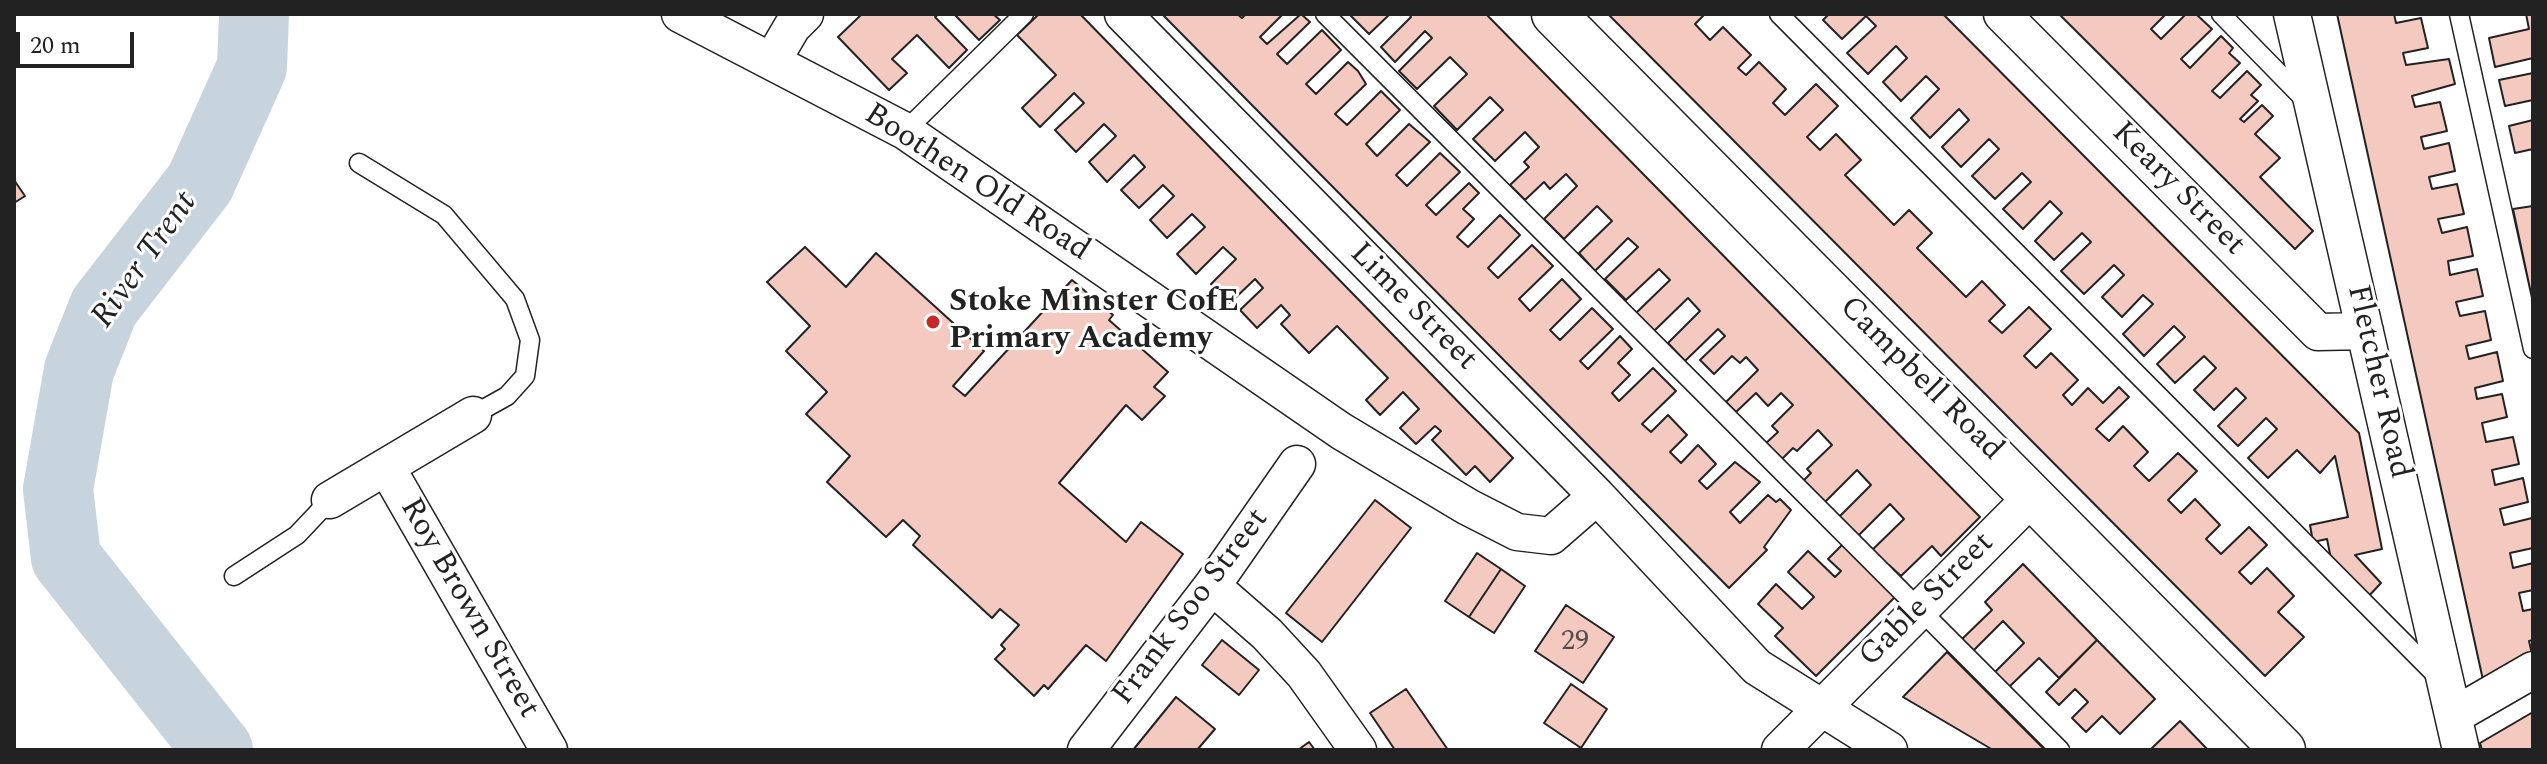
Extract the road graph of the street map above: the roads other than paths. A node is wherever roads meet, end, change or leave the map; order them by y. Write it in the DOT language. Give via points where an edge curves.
graph roads {
  1 [pos="680,14"];
  2 [pos="805,14"];
  3 [pos="1024,14"];
  4 [pos="1123,14"];
  5 [pos="1325,14"];
  6 [pos="1554,14"];
  7 [pos="1779,14"];
  8 [pos="2002,14"];
  9 [pos="2221,14"];
  10 [pos="2292,14"];
  11 [pos="2459,14"];
  12 [pos="772,61"];
  13 [pos="2314,108"];
  14 [pos="905,131"];
  15 [pos="359,163"];
  16 [pos="2365,331"];
  17 [pos="2533,349"];
  18 [pos="473,415"];
  19 [pos="1297,464"];
  20 [pos="387,468"];
  21 [pos="2034,495"];
  22 [pos="1597,496"];
  23 [pos="330,500"];
  24 [pos="234,576"];
  25 [pos="1212,586"];
  26 [pos="1918,608"];
  27 [pos="2533,670"];
  28 [pos="2452,701"];
  29 [pos="1821,708"];
  30 [pos="544,748"];
  31 [pos="1086,750"];
  32 [pos="1358,750"];
  33 [pos="1780,750"];
  34 [pos="1889,750"];
  35 [pos="2060,750"];
  36 [pos="2283,750"];
  37 [pos="2461,750"];
  1 -- 12 [label="street, Boothen Old Road"];
  2 -- 12 [label="street"];
  3 -- 14 [label="lane"];
  4 -- 22 [label="street, Lime Street"];
  5 -- 26 [label="lane"];
  6 -- 21 [label="main road, Campbell Road"];
  7 -- 28 [label="lane"];
  8 -- 16 [label="street, Keary Street" via="2318,332"];
  9 -- 13 [label="lane"];
  10 -- 13 [label="street, Fletcher Road"];
  11 -- 17 [label="lane"];
  12 -- 14 [label="street, Boothen Old Road"];
  13 -- 16 [label="street, Fletcher Road"];
  14 -- 22 [label="street, Boothen Old Road" via="1341,431 1517,532 1551,536"];
  15 -- 18 [label="lane" via="444,215 515,299 530,340 525,376 507,396"];
  16 -- 28 [label="street, Fletcher Road"];
  18 -- 20 [label="street, Roy Brown Street"];
  19 -- 25 [label="street, Frank Soo Street"];
  20 -- 23 [label="street, Roy Brown Street"];
  20 -- 30 [label="street, Roy Brown Street"];
  21 -- 26 [label="street, Gable Street"];
  21 -- 36 [label="main road, Campbell Road"];
  22 -- 29 [label="street, Lime Street" via="1757,667"];
  23 -- 24 [label="lane" via="297,535"];
  25 -- 31 [label="street, Frank Soo Street"];
  25 -- 32 [label="street" via="1304,674"];
  26 -- 29 [label="street, Gable Street"];
  26 -- 35 [label="lane"];
  27 -- 28 [label="street"];
  28 -- 37 [label="street, Fletcher Road"];
  29 -- 33 [label="street, Gable Street"];
  29 -- 34 [label="street"];
}
